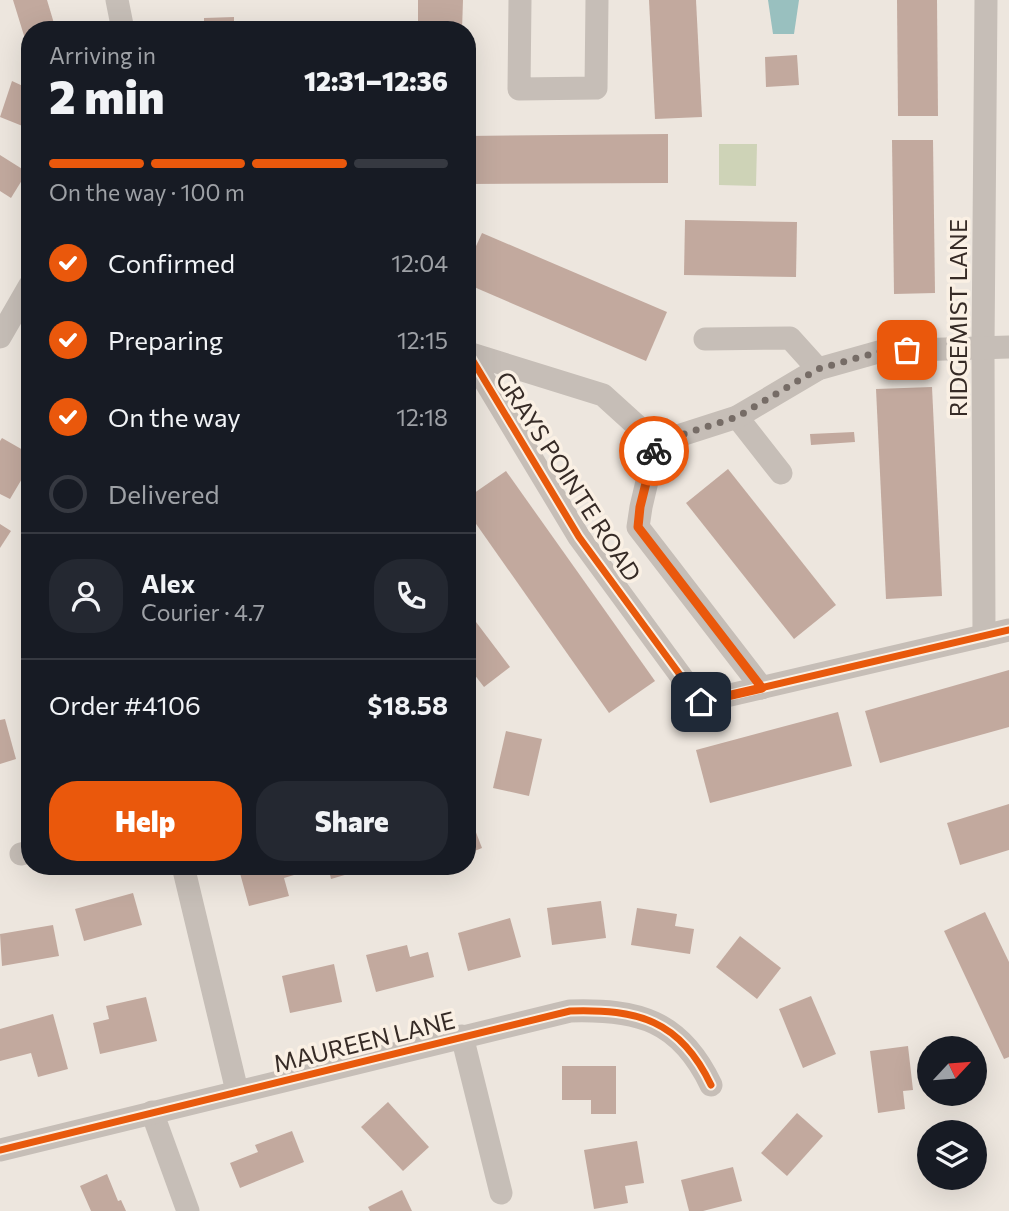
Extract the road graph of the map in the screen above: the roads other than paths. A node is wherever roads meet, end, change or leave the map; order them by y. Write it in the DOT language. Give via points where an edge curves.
graph roads {
  1 [pos="117,0"];
  2 [pos="520,0"];
  3 [pos="597,0"];
  4 [pos="986,0"];
  5 [pos="121,21"];
  6 [pos="21,301"];
  7 [pos="0,337"];
  8 [pos="705,339"];
  9 [pos="982,347"];
  10 [pos="1009,347"];
  11 [pos="476,355"];
  12 [pos="476,365"];
  13 [pos="818,369"];
  14 [pos="737,417"];
  15 [pos="656,443"];
  16 [pos="781,473"];
  17 [pos="1009,629"];
  18 [pos="984,636"];
  19 [pos="762,688"];
  20 [pos="185,875"];
  21 [pos="462,1037"];
  22 [pos="711,1085"];
  23 [pos="237,1091"];
  24 [pos="152,1112"];
  25 [pos="0,1150"];
  26 [pos="500,1193"];
  27 [pos="188,1211"];
  1 -- 5 [label="street"];
  2 -- 3 [label="street" via="519,89 596,89"];
  4 -- 9 [label="street, RIDGEMIST LANE"];
  6 -- 7 [label="street"];
  8 -- 13 [label="street" via="790,338"];
  9 -- 10 [label="street"];
  9 -- 13 [label="street" via="882,351"];
  9 -- 18 [label="street, RIDGEMIST LANE"];
  11 -- 15 [label="street, GRAYS POINTE ROAD" via="603,395"];
  12 -- 19 [label="street, GRAYS POINTE ROAD" via="579,537 701,702"];
  13 -- 14 [label="street"];
  14 -- 15 [label="street"];
  14 -- 16 [label="street"];
  15 -- 19 [label="street" via="638,527"];
  17 -- 18 [label="street, GRAYS POINTE ROAD"];
  18 -- 19 [label="street, GRAYS POINTE ROAD"];
  20 -- 23 [label="street"];
  21 -- 22 [label="street, MAUREEN LANE" via="570,1011 626,1014 665,1028 684,1042"];
  21 -- 23 [label="street, MAUREEN LANE"];
  21 -- 26 [label="street"];
  23 -- 24 [label="street, MAUREEN LANE"];
  24 -- 25 [label="street, MAUREEN LANE"];
  24 -- 27 [label="street"];
}
